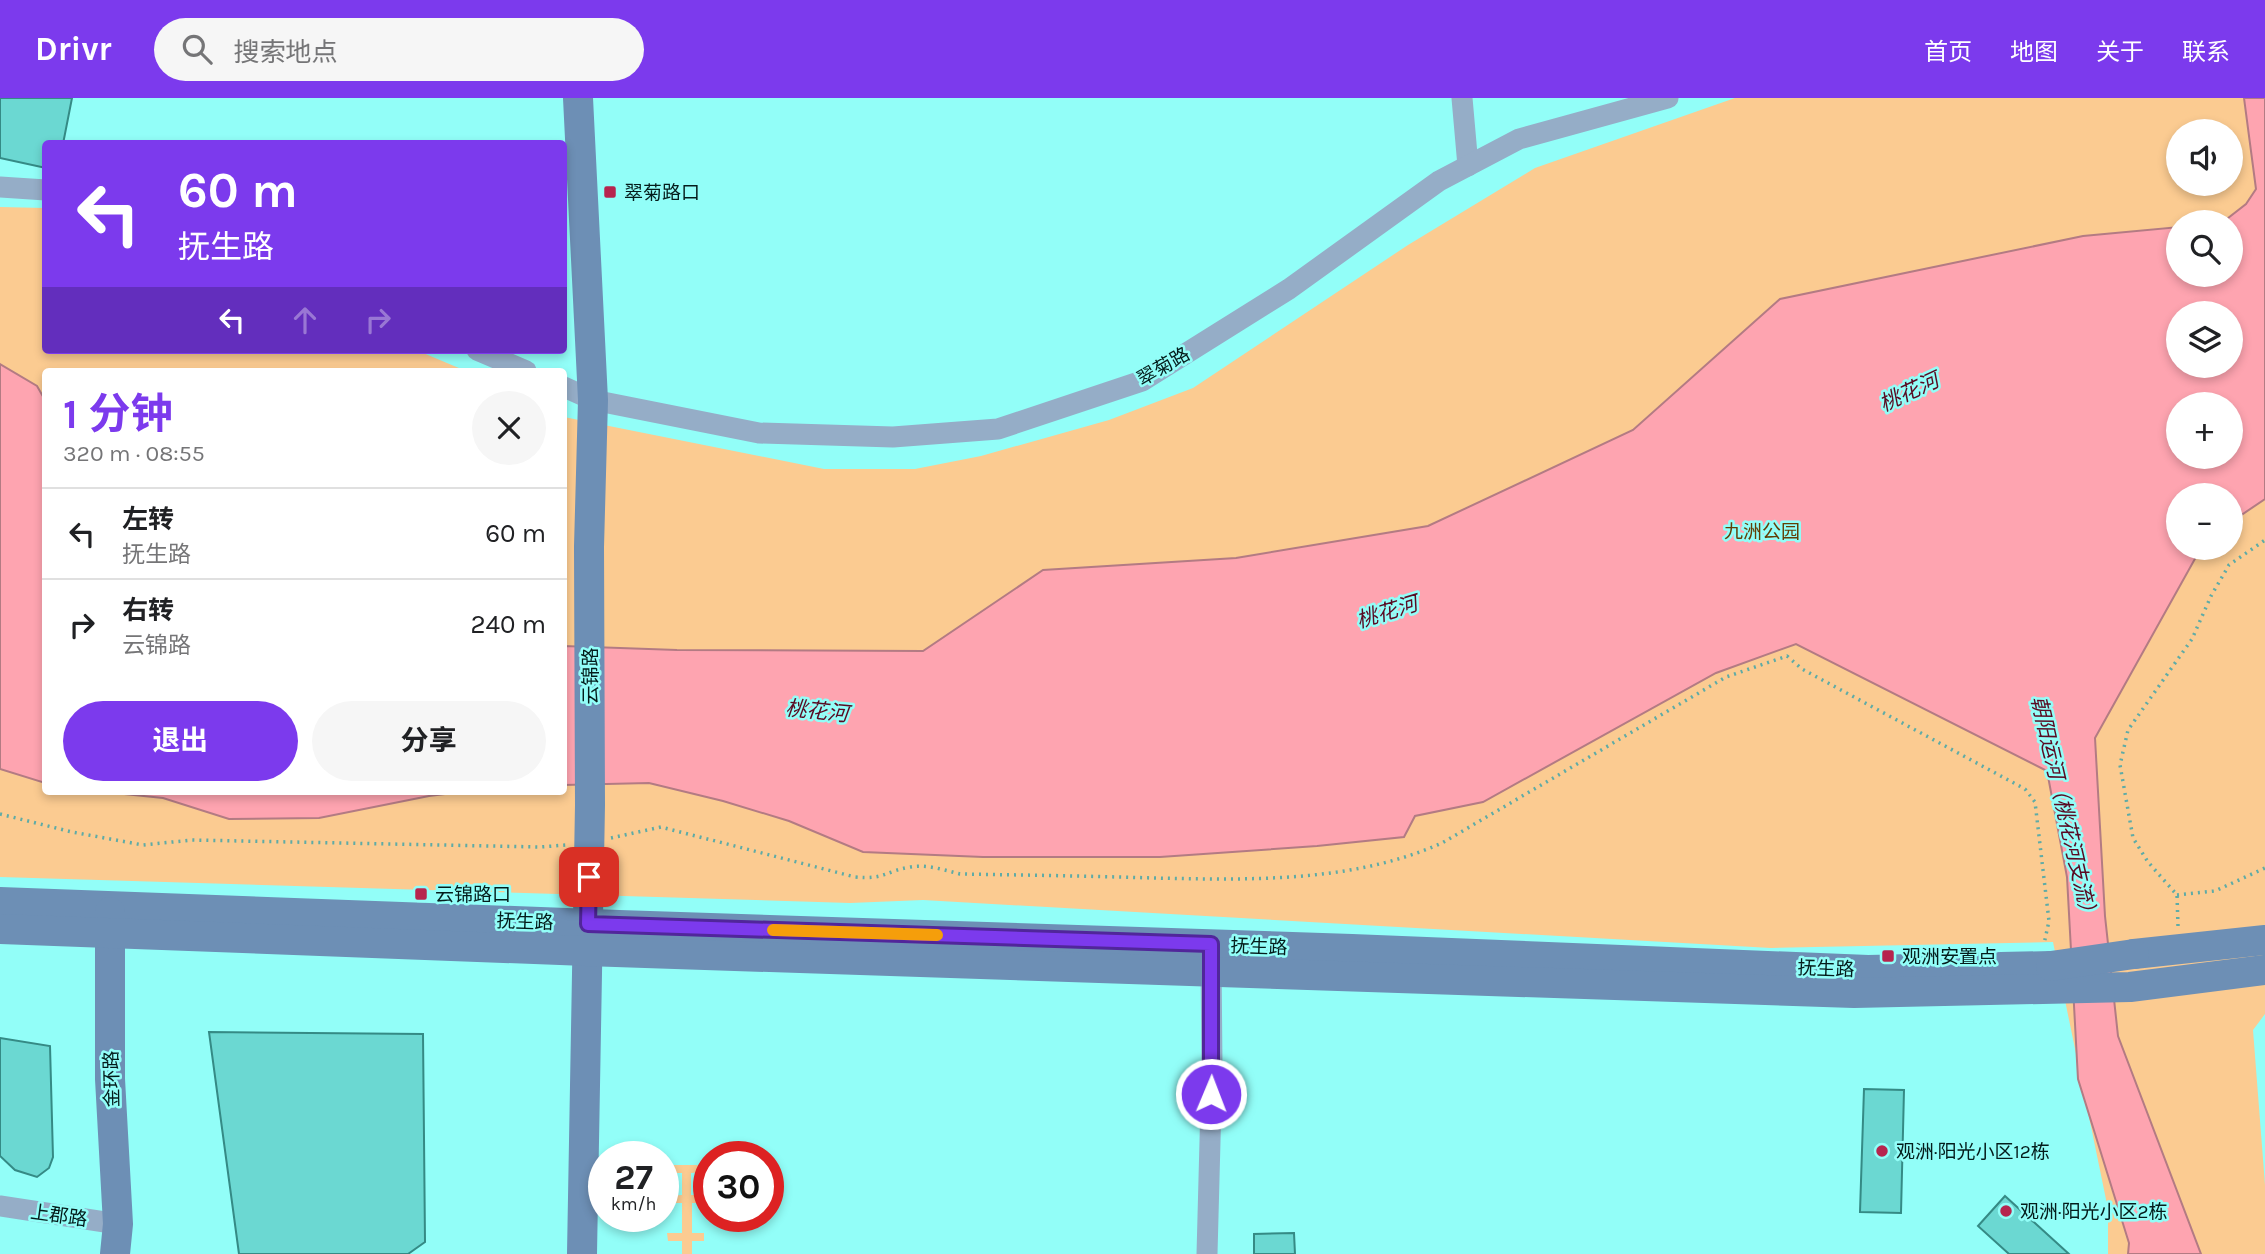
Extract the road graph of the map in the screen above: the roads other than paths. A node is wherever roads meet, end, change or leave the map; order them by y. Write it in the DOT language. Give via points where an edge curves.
graph roads {
  1 [pos="578,98"];
  2 [pos="1462,98"];
  3 [pos="1668,98"];
  4 [pos="1468,166"];
  5 [pos="0,187"];
  6 [pos="42,190"];
  7 [pos="486,354"];
  8 [pos="519,368"];
  9 [pos="567,388"];
  10 [pos="593,400"];
  11 [pos="0,902"];
  12 [pos="110,918"];
  13 [pos="0,929"];
  14 [pos="587,937"];
  15 [pos="2265,940"];
  16 [pos="1211,957"];
  17 [pos="2265,970"];
  18 [pos="2045,974"];
  19 [pos="0,1206"];
  20 [pos="118,1223"];
  21 [pos="115,1254"];
  22 [pos="582,1254"];
  23 [pos="1207,1254"];
  1 -- 10 [label="main road, 云锦路"];
  2 -- 4 [label="street"];
  3 -- 4 [label="street, 翠菊路" via="1519,139"];
  4 -- 10 [label="street, 翠菊路" via="1438,181 1289,289 1142,381 998,429 893,438 759,433"];
  5 -- 6 [label="street"];
  7 -- 8 [label="street"];
  9 -- 10 [label="street, 翠菊路"];
  10 -- 14 [label="main road, 云锦路"];
  11 -- 12 [label="main road, 抚生路"];
  12 -- 13 [label="main road, 抚生路"];
  12 -- 14 [label="main road, 抚生路"];
  12 -- 20 [label="main road, 金环路" via="110,1079"];
  14 -- 16 [label="main road, 抚生路"];
  14 -- 22 [label="main road, 云锦路"];
  15 -- 18 [label="main road, 抚生路, bridge" via="2134,954"];
  16 -- 18 [label="main road, 抚生路" via="1854,993"];
  16 -- 23 [label="street"];
  17 -- 18 [label="main road, 抚生路" via="2130,987"];
  19 -- 20 [label="street, 上郡路"];
  20 -- 21 [label="main road, 金环路"];
}
